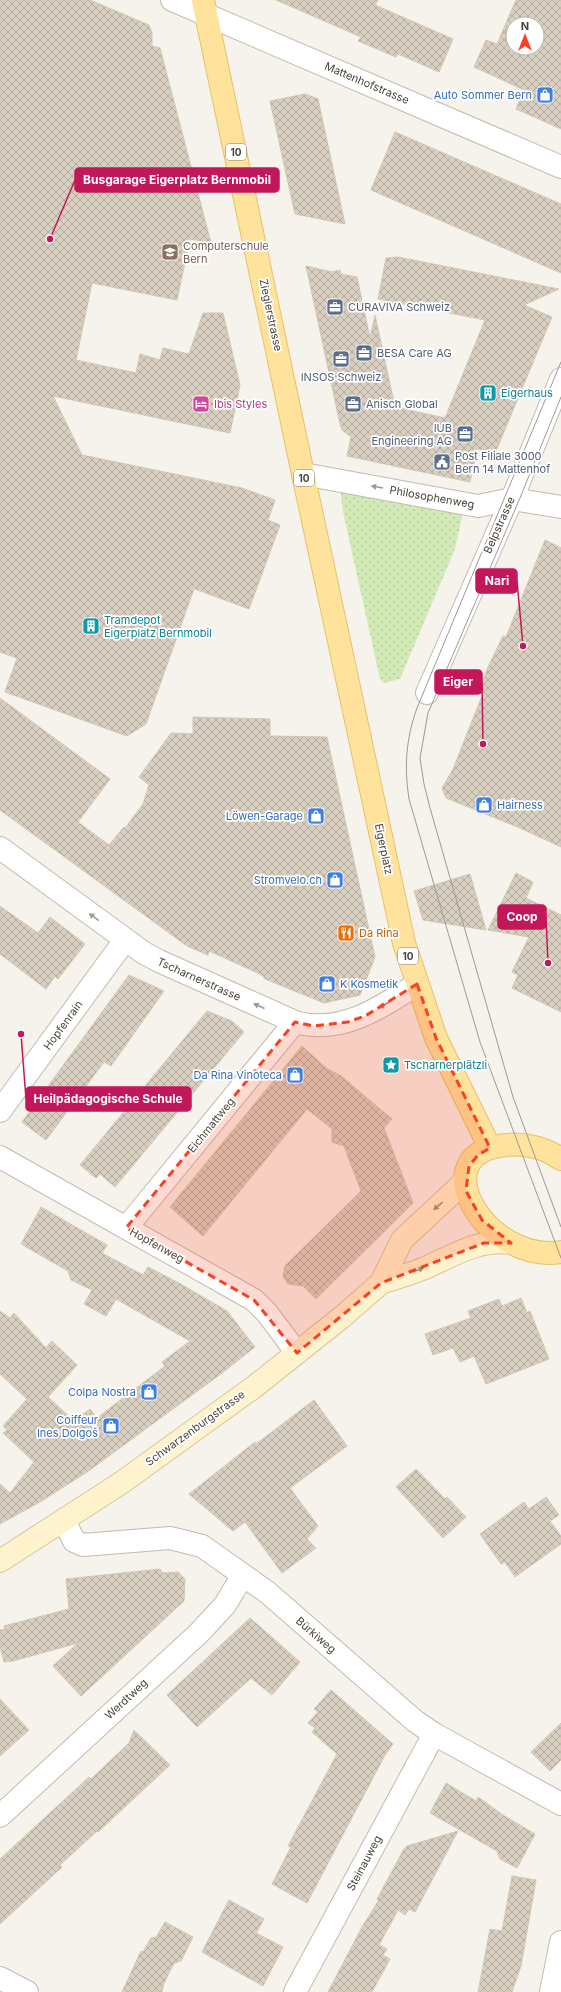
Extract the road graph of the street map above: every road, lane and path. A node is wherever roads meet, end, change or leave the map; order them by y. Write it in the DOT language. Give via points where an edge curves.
graph roads {
  1 [pos="172,0"];
  2 [pos="205,8"];
  3 [pos="561,167"];
  4 [pos="561,379"];
  5 [pos="303,474"];
  6 [pos="512,499"];
  7 [pos="561,507"];
  8 [pos="317,537"];
  9 [pos="427,693"];
  10 [pos="0,848"];
  11 [pos="126,940"];
  12 [pos="417,984"];
  13 [pos="295,1022"];
  14 [pos="0,1111"];
  15 [pos="490,1148"];
  16 [pos="0,1157"];
  17 [pos="561,1159"];
  18 [pos="466,1179"];
  19 [pos="126,1228"];
  20 [pos="511,1243"];
  21 [pos="561,1252"];
  22 [pos="381,1282"];
  23 [pos="297,1353"];
  24 [pos="64,1520"];
  25 [pos="0,1561"];
  26 [pos="244,1575"];
  27 [pos="434,1734"];
  28 [pos="561,1804"];
  29 [pos="0,1816"];
  30 [pos="561,1942"];
  31 [pos="0,1978"];
  32 [pos="27,1992"];
  33 [pos="295,1992"];
  34 [pos="551,1992"];
  1 -- 2 [label="street, Mattenhofstrasse"];
  2 -- 3 [label="street, Mattenhofstrasse"];
  2 -- 5 [label="main road, Zieglerstrasse / 10"];
  4 -- 6 [label="street, Belpstrasse"];
  6 -- 5 [label="street, Philosophenweg, one-way" via="478,506"];
  5 -- 8 [label="main road, Zieglerstrasse / 10"];
  6 -- 7 [label="street, Philosophenweg"];
  6 -- 9 [label="street, Belpstrasse"];
  8 -- 12 [label="main road, Eigerplatz / 10" via="396,910"];
  11 -- 10 [label="street, Tscharnerstrasse, one-way"];
  13 -- 11 [label="street, Tscharnerstrasse, one-way" via="159,961"];
  11 -- 14 [label="street, Hopfenrain"];
  12 -- 13 [label="street, Tscharnerstrasse, one-way" via="365,1016 348,1022 313,1026"];
  12 -- 15 [label="main road, Eigerplatz / 10" via="436,1038"];
  13 -- 19 [label="street, Eichmattweg"];
  15 -- 17 [label="main road" via="526,1145"];
  15 -- 18 [label="main road" via="472,1162"];
  16 -- 19 [label="street, Hopfenweg"];
  18 -- 20 [label="main road" via="468,1196 482,1220 501,1238"];
  18 -- 22 [label="main road, Schwarzenburgstrasse, one-way" via="402,1240"];
  19 -- 23 [label="street, Hopfenweg" via="254,1300"];
  20 -- 21 [label="main road" via="534,1252"];
  22 -- 20 [label="main road, Schwarzenburgstrasse, one-way" via="424,1268 484,1243"];
  22 -- 23 [label="main road, Schwarzenburgstrasse"];
  23 -- 24 [label="main road, Schwarzenburgstrasse" via="121,1483"];
  24 -- 25 [label="main road, Schwarzenburgstrasse"];
  24 -- 26 [label="street, Bürkiweg" via="74,1541 83,1545 156,1538 185,1541 210,1551"];
  26 -- 27 [label="street, Bürkiweg" via="267,1592 415,1721"];
  26 -- 29 [label="street, Werdtweg" via="225,1605 198,1634"];
  27 -- 28 [label="street, Bürkiweg"];
  27 -- 33 [label="street, Steinauweg"];
  30 -- 34 [label="street"];
  31 -- 32 [label="street"];
}
